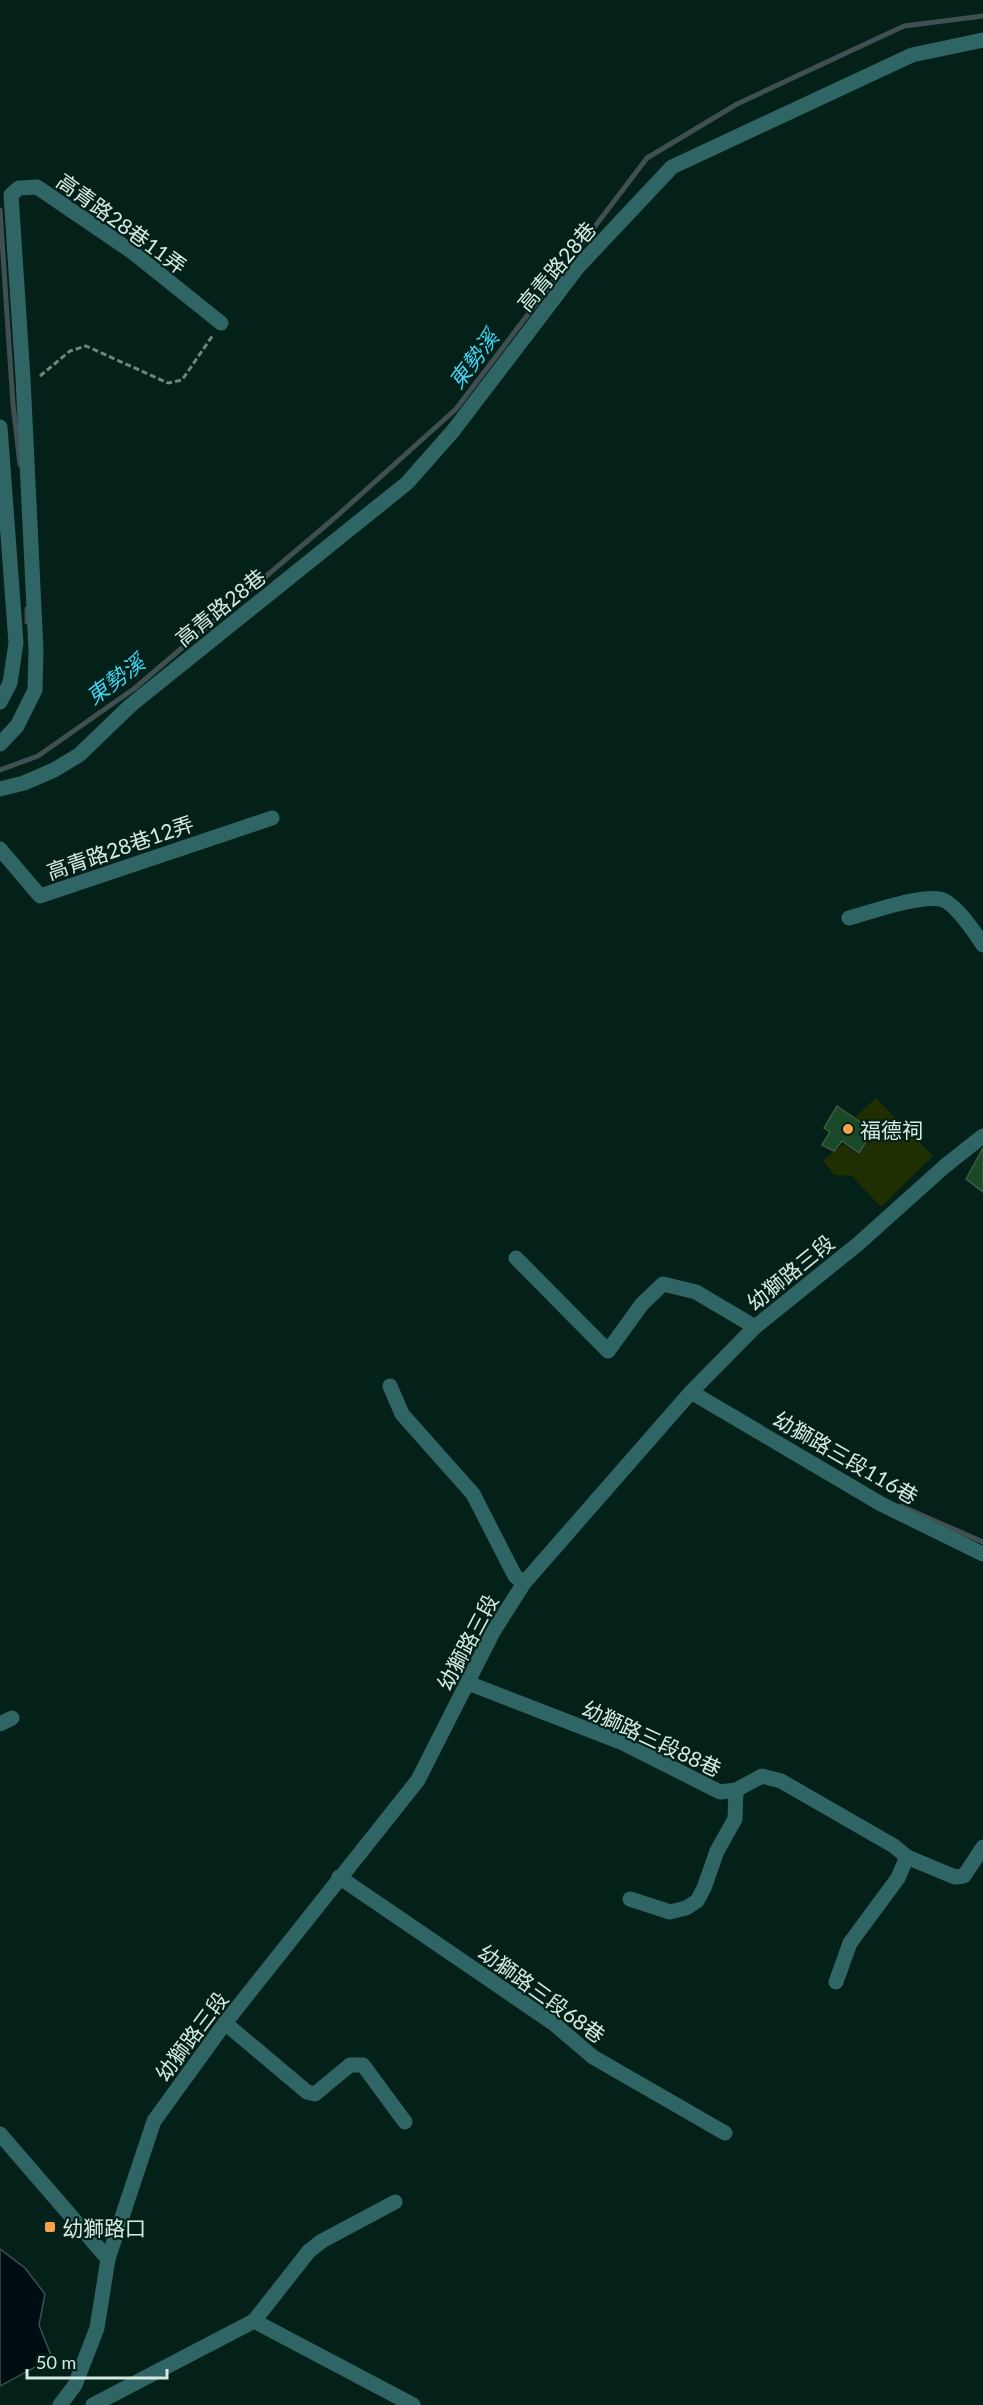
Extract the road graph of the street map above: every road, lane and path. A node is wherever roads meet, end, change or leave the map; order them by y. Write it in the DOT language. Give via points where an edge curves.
graph roads {
  1 [pos="983,40"];
  2 [pos="220,324"];
  3 [pos="23,378"];
  4 [pos="0,427"];
  5 [pos="0,633"];
  6 [pos="16,643"];
  7 [pos="36,650"];
  8 [pos="0,702"];
  9 [pos="0,744"];
  10 [pos="0,789"];
  11 [pos="272,818"];
  12 [pos="0,849"];
  13 [pos="849,918"];
  14 [pos="983,945"];
  15 [pos="983,1136"];
  16 [pos="516,1258"];
  17 [pos="755,1327"];
  18 [pos="390,1386"];
  19 [pos="691,1392"];
  20 [pos="983,1554"];
  21 [pos="524,1583"];
  22 [pos="468,1683"];
  23 [pos="736,1790"];
  24 [pos="983,1847"];
  25 [pos="907,1857"];
  26 [pos="339,1877"];
  27 [pos="630,1899"];
  28 [pos="836,1982"];
  29 [pos="225,2023"];
  30 [pos="405,2122"];
  31 [pos="725,2133"];
  32 [pos="0,2134"];
  33 [pos="395,2202"];
  34 [pos="108,2259"];
  35 [pos="254,2321"];
  36 [pos="60,2405"];
  37 [pos="93,2405"];
  38 [pos="413,2405"];
  1 -- 10 [label="street, 高青路28巷" via="912,55 672,167 578,267 453,431 407,483 131,705 79,755 24,783"];
  2 -- 3 [label="path" via="182,380 168,383 86,346 69,351 39,377"];
  2 -- 3 [label="street, 高青路28巷11弄" via="131,250 37,187 20,188 11,195"];
  3 -- 7 [label="street, 高青路28巷11弄"];
  4 -- 6 [label="street"];
  5 -- 6 [label="street"];
  6 -- 7 [label="street"];
  6 -- 8 [label="street" via="10,683"];
  7 -- 9 [label="street, 高青路28巷11弄" via="35,690 17,726"];
  11 -- 12 [label="street, 高青路28巷12弄" via="40,896"];
  13 -- 14 [label="street" via="906,902 940,898 953,906"];
  15 -- 17 [label="street, 幼獅路三段"];
  16 -- 17 [label="street" via="608,1351 642,1304 663,1284 696,1292"];
  17 -- 19 [label="street, 幼獅路三段"];
  18 -- 21 [label="street" via="402,1414 473,1494 515,1576"];
  19 -- 20 [label="street, 幼獅路三段116巷" via="881,1504"];
  19 -- 21 [label="street, 幼獅路三段"];
  21 -- 22 [label="street, 幼獅路三段" via="493,1632"];
  22 -- 23 [label="street, 幼獅路三段88巷" via="623,1743 720,1792"];
  22 -- 26 [label="street, 幼獅路三段" via="418,1780"];
  23 -- 25 [label="street, 幼獅路三段88巷" via="762,1776 781,1781"];
  23 -- 27 [label="street" via="735,1819 697,1900 670,1912"];
  24 -- 25 [label="street, 幼獅路三段88巷" via="964,1876 955,1877"];
  25 -- 28 [label="street" via="898,1878 850,1943"];
  26 -- 29 [label="street, 幼獅路三段"];
  26 -- 31 [label="street, 幼獅路三段68巷" via="554,2023 593,2057"];
  29 -- 30 [label="street" via="307,2092 315,2094 350,2065 363,2065"];
  29 -- 34 [label="street, 幼獅路三段" via="154,2121"];
  32 -- 34 [label="street"];
  33 -- 35 [label="street" via="309,2251"];
  34 -- 36 [label="street, 幼獅路三段" via="97,2328 75,2385"];
  35 -- 37 [label="street"];
  35 -- 38 [label="street"];
}
